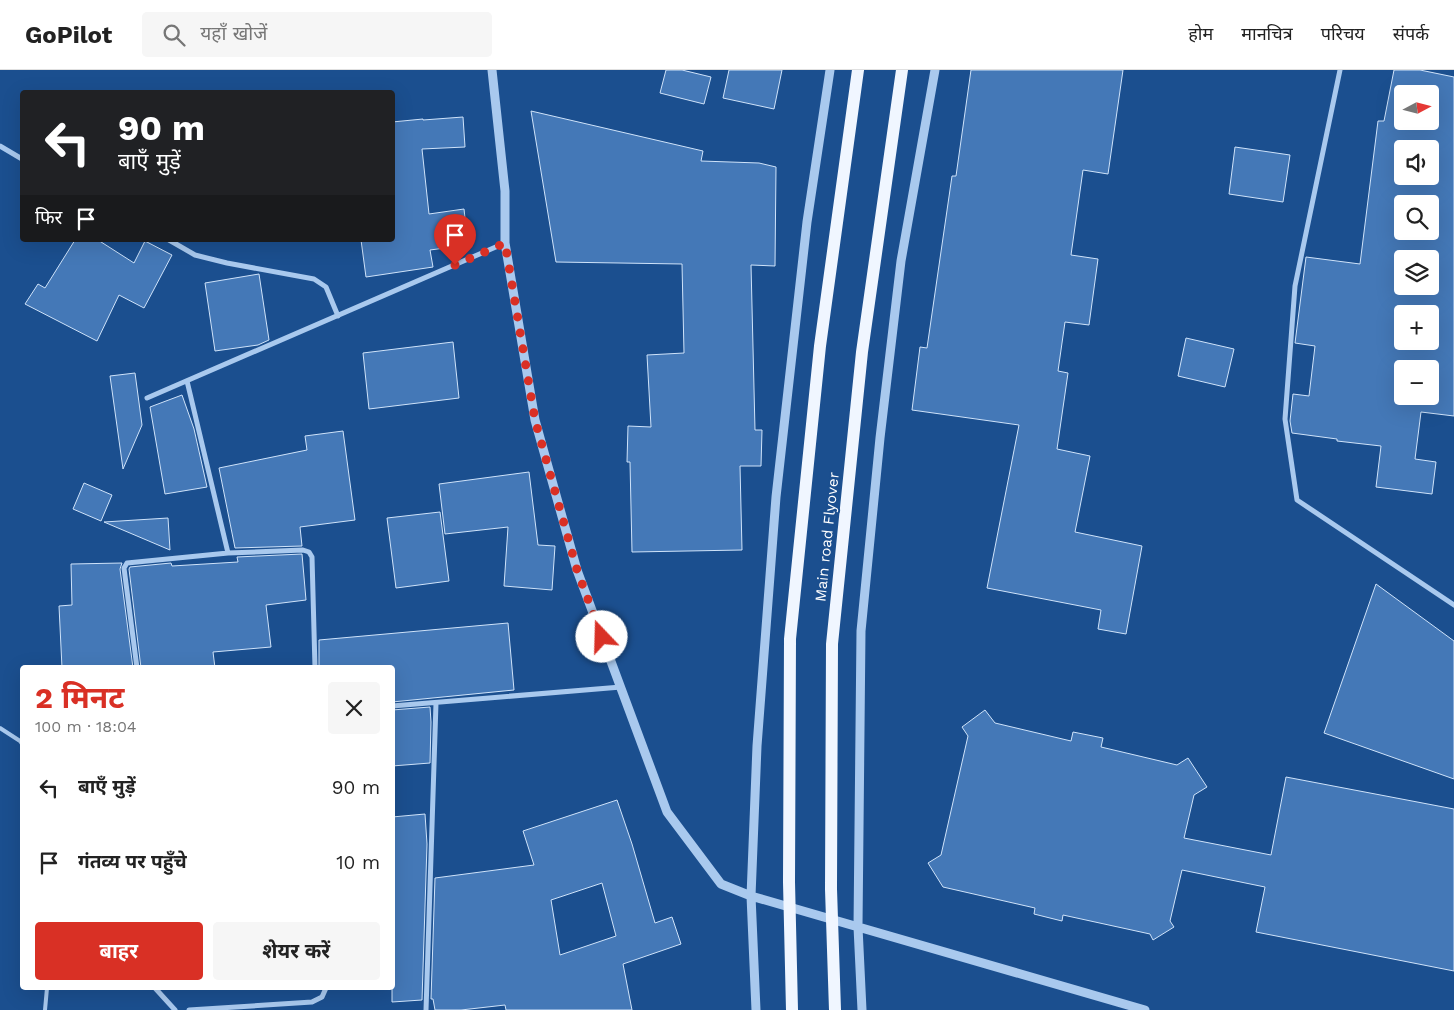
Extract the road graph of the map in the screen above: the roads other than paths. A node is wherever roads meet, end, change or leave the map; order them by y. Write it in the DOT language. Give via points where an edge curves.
graph roads {
  1 [pos="492,70"];
  2 [pos="830,70"];
  3 [pos="858,70"];
  4 [pos="902,70"];
  5 [pos="935,70"];
  6 [pos="1340,70"];
  7 [pos="0,146"];
  8 [pos="20,158"];
  9 [pos="172,242"];
  10 [pos="505,243"];
  11 [pos="338,316"];
  12 [pos="187,381"];
  13 [pos="147,398"];
  14 [pos="228,553"];
  15 [pos="1454,605"];
  16 [pos="137,665"];
  17 [pos="315,665"];
  18 [pos="621,687"];
  19 [pos="436,703"];
  20 [pos="395,706"];
  21 [pos="0,728"];
  22 [pos="20,741"];
  23 [pos="751,896"];
  24 [pos="858,928"];
  25 [pos="47,990"];
  26 [pos="157,990"];
  27 [pos="325,990"];
  28 [pos="45,1010"];
  29 [pos="175,1010"];
  30 [pos="189,1010"];
  31 [pos="426,1010"];
  32 [pos="756,1010"];
  33 [pos="792,1010"];
  34 [pos="835,1010"];
  35 [pos="862,1010"];
  36 [pos="1145,1010"];
  1 -- 10 [label="street" via="506,190"];
  2 -- 23 [label="street" via="807,222 776,497 757,746"];
  3 -- 33 [label="main road, Main road Flyover, bridge" via="820,346 790,639"];
  4 -- 34 [label="main road, Main road Flyover, bridge" via="862,352 832,644 831,889"];
  5 -- 24 [label="street" via="901,261 861,630"];
  6 -- 15 [label="street" via="1295,286 1285,420 1296,500"];
  7 -- 8 [label="street"];
  9 -- 11 [label="street" via="195,255 314,279 326,287"];
  10 -- 11 [label="street"];
  10 -- 18 [label="street" via="535,420 577,570"];
  11 -- 12 [label="street"];
  12 -- 13 [label="street"];
  12 -- 14 [label="street"];
  14 -- 16 [label="street" via="127,563 124,568"];
  14 -- 17 [label="street" via="309,552 312,558"];
  18 -- 19 [label="street"];
  18 -- 23 [label="street" via="667,812 721,884"];
  19 -- 20 [label="street"];
  19 -- 31 [label="street"];
  21 -- 22 [label="lane"];
  23 -- 24 [label="street"];
  23 -- 32 [label="street"];
  24 -- 35 [label="street"];
  24 -- 36 [label="street"];
  25 -- 28 [label="lane"];
  26 -- 29 [label="street"];
  27 -- 30 [label="street" via="322,997 312,1002"];
}
